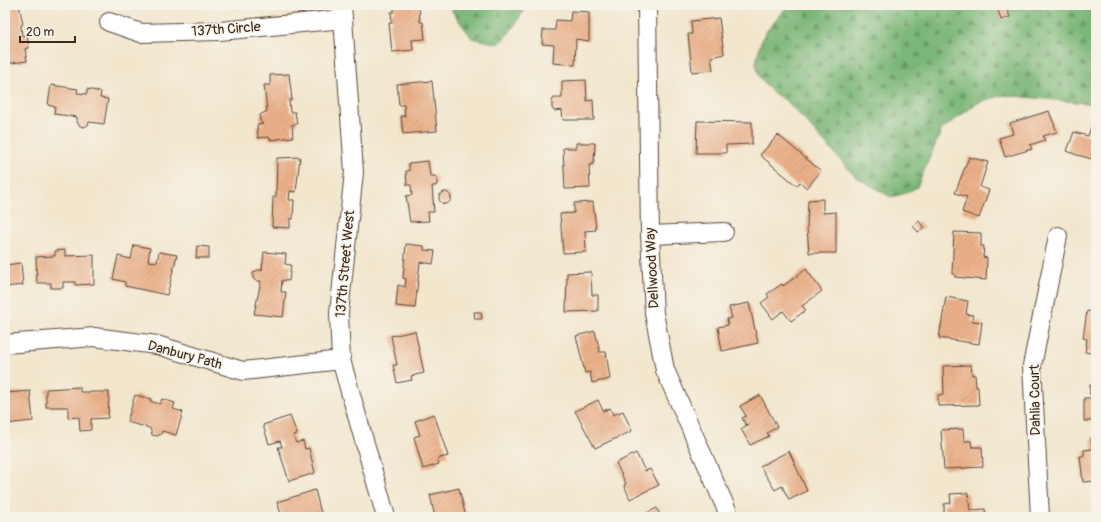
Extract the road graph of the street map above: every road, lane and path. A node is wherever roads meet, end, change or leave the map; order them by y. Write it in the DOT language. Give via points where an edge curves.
graph roads {
  1 [pos="647,5"];
  2 [pos="343,12"];
  3 [pos="110,22"];
  4 [pos="724,232"];
  5 [pos="650,235"];
  6 [pos="1058,236"];
  7 [pos="5,344"];
  8 [pos="341,360"];
  9 [pos="386,517"];
  10 [pos="730,517"];
  11 [pos="1040,517"];
  1 -- 5 [label="street, Dellwood Way"];
  2 -- 3 [label="street, 137th Circle" via="220,31 141,33"];
  2 -- 8 [label="street, 137th Street West" via="354,172 339,313"];
  4 -- 5 [label="street"];
  5 -- 10 [label="street, Dellwood Way" via="654,312 665,370"];
  6 -- 11 [label="street, Dahlia Court" via="1032,366"];
  7 -- 8 [label="street, Danbury Path" via="94,337 157,346 243,371"];
  8 -- 9 [label="street, 137th Street West"];
}
